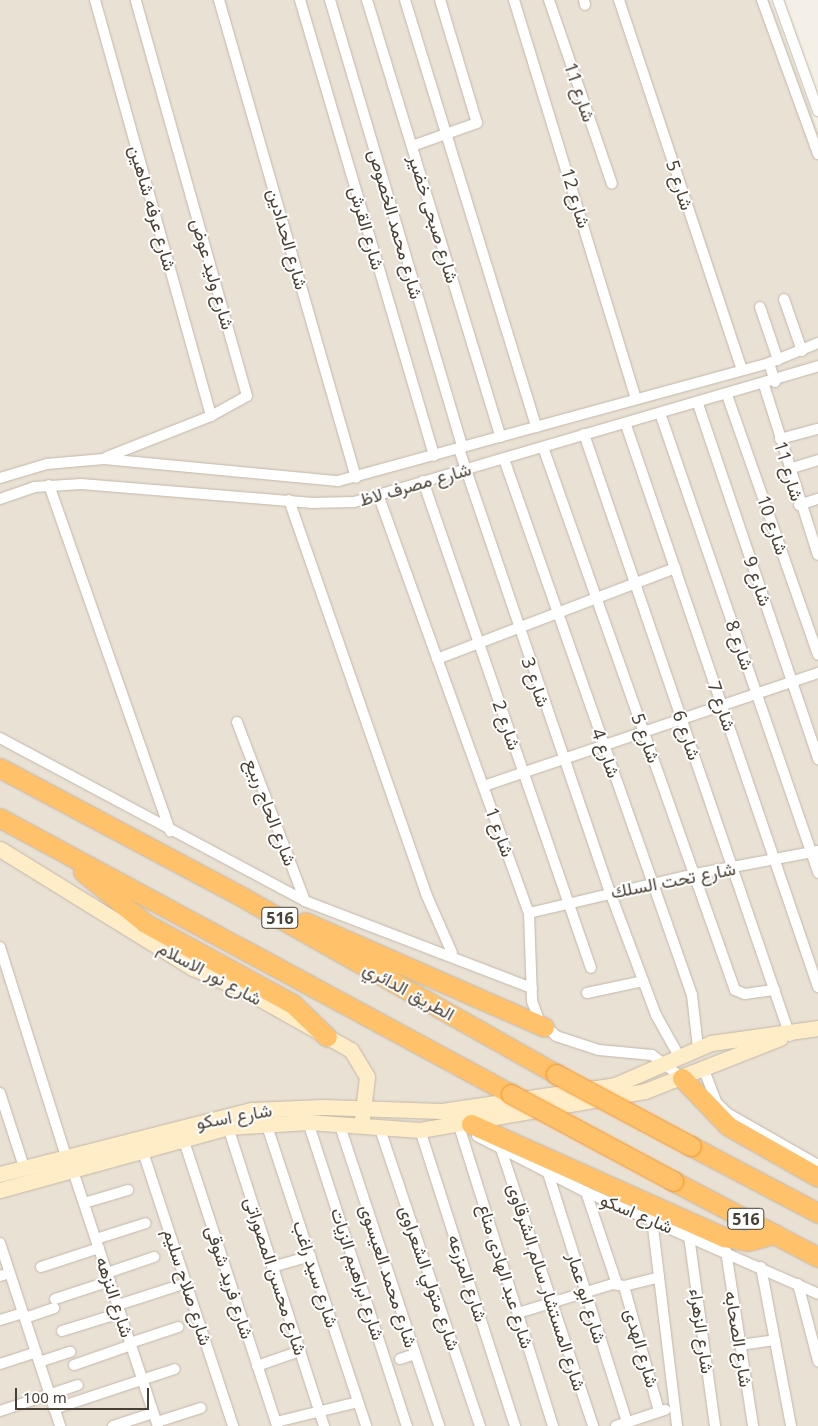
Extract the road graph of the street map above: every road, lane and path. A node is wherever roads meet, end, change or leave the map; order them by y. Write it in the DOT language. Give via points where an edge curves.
graph roads {
  1 [pos="95,0"];
  2 [pos="136,0"];
  3 [pos="220,0"];
  4 [pos="300,0"];
  5 [pos="330,0"];
  6 [pos="367,0"];
  7 [pos="405,0"];
  8 [pos="440,0"];
  9 [pos="514,0"];
  10 [pos="549,0"];
  11 [pos="619,0"];
  12 [pos="762,0"];
  13 [pos="778,0"];
  14 [pos="818,111"];
  15 [pos="447,135"];
  16 [pos="412,146"];
  17 [pos="818,154"];
  18 [pos="612,184"];
  19 [pos="784,299"];
  20 [pos="760,306"];
  21 [pos="818,343"];
  22 [pos="802,350"];
  23 [pos="773,362"];
  24 [pos="818,366"];
  25 [pos="742,370"];
  26 [pos="775,382"];
  27 [pos="764,386"];
  28 [pos="727,395"];
  29 [pos="635,397"];
  30 [pos="698,404"];
  31 [pos="211,416"];
  32 [pos="662,416"];
  33 [pos="626,425"];
  34 [pos="536,428"];
  35 [pos="818,429"];
  36 [pos="584,434"];
  37 [pos="501,438"];
  38 [pos="780,440"];
  39 [pos="543,447"];
  40 [pos="461,449"];
  41 [pos="434,456"];
  42 [pos="104,459"];
  43 [pos="504,459"];
  44 [pos="818,460"];
  45 [pos="28,469"];
  46 [pos="789,469"];
  47 [pos="464,470"];
  48 [pos="0,478"];
  49 [pos="356,478"];
  50 [pos="423,481"];
  51 [pos="49,484"];
  52 [pos="34,487"];
  53 [pos="379,497"];
  54 [pos="0,499"];
  55 [pos="818,499"];
  56 [pos="288,500"];
  57 [pos="800,505"];
  58 [pos="814,537"];
  59 [pos="818,555"];
  60 [pos="675,568"];
  61 [pos="636,583"];
  62 [pos="597,598"];
  63 [pos="558,615"];
  64 [pos="519,631"];
  65 [pos="480,644"];
  66 [pos="818,656"];
  67 [pos="438,659"];
  68 [pos="818,673"];
  69 [pos="792,682"];
  70 [pos="757,695"];
  71 [pos="722,706"];
  72 [pos="682,720"];
  73 [pos="237,722"];
  74 [pos="644,732"];
  75 [pos="0,738"];
  76 [pos="604,746"];
  77 [pos="818,759"];
  78 [pos="563,760"];
  79 [pos="0,768"];
  80 [pos="524,773"];
  81 [pos="484,786"];
  82 [pos="0,818"];
  83 [pos="170,831"];
  84 [pos="0,849"];
  85 [pos="814,852"];
  86 [pos="69,856"];
  87 [pos="775,861"];
  88 [pos="733,867"];
  89 [pos="695,874"];
  90 [pos="818,874"];
  91 [pos="654,882"];
  92 [pos="610,892"];
  93 [pos="244,898"];
  94 [pos="305,901"];
  95 [pos="569,903"];
  96 [pos="529,913"];
  97 [pos="0,947"];
  98 [pos="452,953"];
  99 [pos="592,968"];
  100 [pos="643,981"];
  101 [pos="818,987"];
  102 [pos="532,988"];
  103 [pos="775,990"];
  104 [pos="587,992"];
  105 [pos="544,1027"];
  106 [pos="812,1029"];
  107 [pos="789,1033"];
  108 [pos="327,1037"];
  109 [pos="698,1048"];
  110 [pos="674,1061"];
  111 [pos="704,1070"];
  112 [pos="682,1078"];
  113 [pos="0,1094"];
  114 [pos="364,1109"];
  115 [pos="468,1119"];
  116 [pos="308,1122"];
  117 [pos="266,1123"];
  118 [pos="340,1126"];
  119 [pos="228,1127"];
  120 [pos="360,1128"];
  121 [pos="380,1129"];
  122 [pos="420,1130"];
  123 [pos="183,1138"];
  124 [pos="142,1149"];
  125 [pos="501,1149"];
  126 [pos="69,1162"];
  127 [pos="818,1166"];
  128 [pos="24,1167"];
  129 [pos="548,1173"];
  130 [pos="0,1174"];
  131 [pos="818,1177"];
  132 [pos="0,1190"];
  133 [pos="128,1190"];
  134 [pos="586,1192"];
  135 [pos="84,1203"];
  136 [pos="818,1214"];
  137 [pos="652,1219"];
  138 [pos="146,1223"];
  139 [pos="775,1234"];
  140 [pos="690,1236"];
  141 [pos="0,1243"];
  142 [pos="97,1244"];
  143 [pos="726,1251"];
  144 [pos="310,1256"];
  145 [pos="154,1257"];
  146 [pos="818,1257"];
  147 [pos="272,1266"];
  148 [pos="41,1267"];
  149 [pos="761,1267"];
  150 [pos="5,1275"];
  151 [pos="109,1277"];
  152 [pos="659,1277"];
  153 [pos="186,1283"];
  154 [pos="798,1284"];
  155 [pos="621,1285"];
  156 [pos="585,1292"];
  157 [pos="818,1294"];
  158 [pos="552,1303"];
  159 [pos="119,1309"];
  160 [pos="518,1313"];
  161 [pos="24,1315"];
  162 [pos="0,1320"];
  163 [pos="178,1327"];
  164 [pos="62,1331"];
  165 [pos="775,1340"];
  166 [pos="131,1344"];
  167 [pos="740,1345"];
  168 [pos="70,1352"];
  169 [pos="300,1352"];
  170 [pos="415,1354"];
  171 [pos="37,1357"];
  172 [pos="400,1359"];
  173 [pos="818,1361"];
  174 [pos="0,1364"];
  175 [pos="74,1365"];
  176 [pos="257,1366"];
  177 [pos="175,1369"];
  178 [pos="142,1379"];
  179 [pos="78,1384"];
  180 [pos="50,1394"];
  181 [pos="358,1402"];
  182 [pos="674,1406"];
  183 [pos="54,1408"];
  184 [pos="201,1408"];
  185 [pos="0,1411"];
  186 [pos="659,1411"];
  187 [pos="319,1412"];
  188 [pos="156,1420"];
  189 [pos="626,1422"];
  190 [pos="639,1422"];
  191 [pos="276,1424"];
  192 [pos="60,1426"];
  193 [pos="114,1426"];
  194 [pos="233,1426"];
  195 [pos="324,1426"];
  196 [pos="366,1426"];
  197 [pos="407,1426"];
  198 [pos="439,1426"];
  199 [pos="480,1426"];
  200 [pos="515,1426"];
  201 [pos="553,1426"];
  202 [pos="593,1426"];
  203 [pos="616,1426"];
  204 [pos="677,1426"];
  205 [pos="715,1426"];
  206 [pos="753,1426"];
  207 [pos="792,1426"];
  1 -- 31 [label="street, شارع عرفه شاهين"];
  2 -- 31 [label="street, شارع وليد عوض" via="247,396"];
  3 -- 49 [label="street, شارع الحدادين"];
  4 -- 41 [label="street, شارع القرش"];
  5 -- 40 [label="street, شارع محمد الخصوص"];
  6 -- 16 [label="street, شارع صبحى خضير"];
  7 -- 15 [label="street"];
  8 -- 15 [label="street" via="477,118 473,127"];
  9 -- 29 [label="street, شارع 12"];
  10 -- 18 [label="street, شارع 11"];
  11 -- 25 [label="street, شارع 5"];
  12 -- 17 [label="street"];
  13 -- 14 [label="street"];
  15 -- 16 [label="street"];
  15 -- 34 [label="street"];
  16 -- 37 [label="street, شارع صبحى خضير"];
  19 -- 22 [label="street"];
  20 -- 23 [label="street"];
  21 -- 22 [label="street, شارع مصرف لاظ"];
  22 -- 23 [label="street, شارع مصرف لاظ"];
  23 -- 25 [label="street, شارع مصرف لاظ"];
  23 -- 26 [label="street"];
  24 -- 26 [label="street, شارع مصرف لاظ"];
  25 -- 29 [label="street, شارع مصرف لاظ"];
  26 -- 27 [label="street, شارع مصرف لاظ"];
  27 -- 28 [label="street, شارع مصرف لاظ"];
  27 -- 38 [label="street, شارع 11"];
  28 -- 30 [label="street, شارع مصرف لاظ"];
  28 -- 66 [label="street, شارع 10"];
  29 -- 34 [label="street, شارع مصرف لاظ"];
  30 -- 32 [label="street, شارع مصرف لاظ"];
  30 -- 69 [label="street, شارع 9"];
  31 -- 42 [label="street, شارع وليد عوض"];
  32 -- 33 [label="street, شارع مصرف لاظ"];
  32 -- 70 [label="street, شارع 8"];
  33 -- 36 [label="street, شارع مصرف لاظ"];
  33 -- 60 [label="street, شارع 7"];
  34 -- 37 [label="street, شارع مصرف لاظ"];
  35 -- 38 [label="street"];
  36 -- 39 [label="street, شارع مصرف لاظ"];
  36 -- 61 [label="street, شارع 6"];
  37 -- 40 [label="street, شارع مصرف لاظ"];
  38 -- 46 [label="street, شارع 11"];
  39 -- 43 [label="street, شارع مصرف لاظ"];
  39 -- 62 [label="street, شارع 5"];
  40 -- 41 [label="street, شارع مصرف لاظ"];
  40 -- 47 [label="street, شارع محمد الخصوص"];
  41 -- 49 [label="street, شارع مصرف لاظ"];
  42 -- 45 [label="street, شارع مصرف لاظ"];
  42 -- 49 [label="street, شارع مصرف لاظ" via="258,470 307,481"];
  43 -- 47 [label="street, شارع مصرف لاظ"];
  43 -- 63 [label="street, شارع 4"];
  44 -- 46 [label="street"];
  45 -- 48 [label="street, شارع مصرف لاظ"];
  45 -- 52 [label="street"];
  46 -- 57 [label="street, شارع 11"];
  47 -- 50 [label="street, شارع مصرف لاظ"];
  47 -- 64 [label="street, شارع 3"];
  50 -- 53 [label="street, شارع مصرف لاظ" via="384,491"];
  50 -- 65 [label="street, شارع 2"];
  51 -- 52 [label="street, شارع مصرف لاظ"];
  51 -- 56 [label="street, شارع مصرف لاظ"];
  51 -- 83 [label="street"];
  52 -- 54 [label="street, شارع مصرف لاظ"];
  53 -- 56 [label="street, شارع مصرف لاظ" via="332,503"];
  53 -- 67 [label="street, شارع 1"];
  55 -- 57 [label="street"];
  56 -- 98 [label="street" via="427,896"];
  57 -- 58 [label="street, شارع 11"];
  58 -- 59 [label="street, شارع 11"];
  60 -- 61 [label="street"];
  60 -- 71 [label="street, شارع 7"];
  61 -- 62 [label="street"];
  61 -- 72 [label="street, شارع 6"];
  62 -- 63 [label="street"];
  62 -- 74 [label="street, شارع 5"];
  63 -- 64 [label="street"];
  63 -- 76 [label="street, شارع 4"];
  64 -- 65 [label="street"];
  64 -- 78 [label="street, شارع 3"];
  65 -- 67 [label="street"];
  65 -- 80 [label="street, شارع 2"];
  67 -- 81 [label="street, شارع 1"];
  68 -- 69 [label="street"];
  69 -- 70 [label="street"];
  69 -- 77 [label="street, شارع 9"];
  70 -- 71 [label="street"];
  70 -- 85 [label="street, شارع 8"];
  71 -- 72 [label="street"];
  71 -- 87 [label="street, شارع 7"];
  72 -- 74 [label="street"];
  72 -- 88 [label="street, شارع 6"];
  73 -- 94 [label="street, شارع الحاج ربيع"];
  74 -- 76 [label="street"];
  74 -- 89 [label="street, شارع 5"];
  75 -- 83 [label="street"];
  76 -- 78 [label="street"];
  76 -- 91 [label="street, شارع 4"];
  78 -- 80 [label="street"];
  78 -- 92 [label="street, شارع 3"];
  79 -- 93 [label="highway, الطريق الدائري / 516"];
  80 -- 81 [label="street"];
  80 -- 95 [label="street, شارع 2"];
  81 -- 96 [label="street, شارع 1"];
  82 -- 86 [label="highway, 516"];
  83 -- 94 [label="street"];
  84 -- 108 [label="main road, شارع نور الاسلام" via="193,968 248,992"];
  85 -- 87 [label="street, شارع تحت السلك"];
  85 -- 90 [label="street, شارع 8"];
  86 -- 108 [label="highway" via="132,915 293,1004"];
  86 -- 139 [label="highway, 516, bridge"];
  87 -- 88 [label="street, شارع تحت السلك"];
  87 -- 101 [label="street, شارع 7"];
  88 -- 89 [label="street, شارع تحت السلك"];
  88 -- 103 [label="street, شارع 6"];
  89 -- 91 [label="street, شارع تحت السلك"];
  89 -- 103 [label="street, شارع 5" via="737,993"];
  91 -- 92 [label="street, شارع تحت السلك"];
  91 -- 109 [label="street, شارع 4" via="692,995"];
  92 -- 95 [label="street, شارع تحت السلك"];
  92 -- 100 [label="street, شارع 3"];
  93 -- 105 [label="highway" via="421,969"];
  93 -- 136 [label="highway, الطريق الدائري / 516, bridge" via="556,1074"];
  94 -- 98 [label="street"];
  95 -- 96 [label="street, شارع تحت السلك"];
  95 -- 99 [label="street, شارع 2"];
  96 -- 102 [label="street, شارع 1"];
  97 -- 126 [label="street, شارع النزهه"];
  98 -- 102 [label="street"];
  100 -- 104 [label="street"];
  100 -- 110 [label="street, شارع 3"];
  102 -- 105 [label="street, شارع 1" via="534,1008"];
  103 -- 107 [label="street, شارع 6"];
  105 -- 110 [label="street" via="556,1036 599,1050 646,1052"];
  106 -- 107 [label="main road"];
  107 -- 109 [label="main road" via="733,1037"];
  107 -- 111 [label="main road"];
  108 -- 114 [label="main road, شارع نور الاسلام" via="351,1050 364,1066"];
  109 -- 110 [label="main road"];
  110 -- 112 [label="street"];
  110 -- 115 [label="main road" via="615,1085"];
  111 -- 112 [label="main road"];
  111 -- 127 [label="street" via="716,1102 728,1114"];
  112 -- 115 [label="main road" via="645,1091"];
  112 -- 131 [label="highway" via="728,1126"];
  113 -- 128 [label="street"];
  114 -- 115 [label="main road, شارع اسكو" via="425,1112"];
  114 -- 120 [label="main road, شارع نور الاسلام"];
  114 -- 126 [label="main road, شارع اسكو" via="252,1110"];
  115 -- 122 [label="main road, شارع اسكو"];
  115 -- 125 [label="street, شارع اسكو"];
  115 -- 139 [label="highway" via="724,1237 748,1241"];
  115 -- 160 [label="street, شارع عبد الهادى مناع"];
  116 -- 117 [label="main road, شارع اسكو"];
  116 -- 118 [label="main road, شارع اسكو"];
  116 -- 197 [label="street, شارع ابراهيم الزيات"];
  117 -- 119 [label="main road, شارع اسكو"];
  117 -- 144 [label="street, شارع سيد راغب"];
  118 -- 120 [label="main road, شارع اسكو"];
  118 -- 170 [label="street, شارع محمد العيسوى"];
  119 -- 123 [label="main road, شارع اسكو"];
  119 -- 147 [label="street, شارع محسن المصوراتى"];
  120 -- 121 [label="main road, شارع اسكو"];
  121 -- 122 [label="main road, شارع اسكو"];
  121 -- 199 [label="street, شارع متولي الشعراوى"];
  122 -- 200 [label="street, شارع المزرعه"];
  123 -- 124 [label="main road, شارع اسكو"];
  123 -- 176 [label="street, شارع فريد شوقى"];
  124 -- 126 [label="main road, شارع اسكو"];
  124 -- 153 [label="street, شارع صلاح سليم"];
  125 -- 129 [label="street, شارع اسكو"];
  125 -- 158 [label="street, شارع المستشار سالم الشرقاوى"];
  126 -- 128 [label="main road, شارع اسكو"];
  126 -- 132 [label="main road, شارع اسكو"];
  126 -- 135 [label="street, شارع النزهه"];
  128 -- 130 [label="main road, شارع اسكو"];
  129 -- 134 [label="street, شارع اسكو"];
  129 -- 156 [label="street, شارع ابو عمار"];
  133 -- 135 [label="street"];
  134 -- 137 [label="street, شارع اسكو"];
  134 -- 155 [label="street, شارع الهدى"];
  135 -- 142 [label="street, شارع النزهه"];
  137 -- 140 [label="street, شارع اسكو"];
  137 -- 152 [label="street"];
  138 -- 142 [label="street"];
  139 -- 146 [label="highway, 516"];
  140 -- 143 [label="street, شارع اسكو"];
  140 -- 205 [label="street, شارع الزهراء"];
  141 -- 150 [label="street"];
  142 -- 148 [label="street"];
  142 -- 151 [label="street, شارع النزهه"];
  143 -- 149 [label="street, شارع اسكو"];
  143 -- 167 [label="street, شارع الصحابه"];
  144 -- 147 [label="street"];
  144 -- 181 [label="street, شارع سيد راغب"];
  145 -- 151 [label="street"];
  147 -- 169 [label="street, شارع محسن المصوراتى"];
  149 -- 154 [label="street, شارع اسكو"];
  149 -- 165 [label="street"];
  150 -- 161 [label="street"];
  151 -- 159 [label="street, شارع النزهه"];
  151 -- 161 [label="street" via="55,1304"];
  152 -- 155 [label="street"];
  152 -- 182 [label="street"];
  153 -- 159 [label="street"];
  153 -- 194 [label="street, شارع صلاح سليم"];
  154 -- 157 [label="street, شارع اسكو"];
  154 -- 173 [label="street"];
  155 -- 156 [label="street"];
  155 -- 186 [label="street, شارع الهدى"];
  156 -- 158 [label="street"];
  156 -- 189 [label="street, شارع ابو عمار"];
  158 -- 160 [label="street"];
  158 -- 202 [label="street, شارع المستشار سالم الشرقاوى"];
  159 -- 164 [label="street"];
  159 -- 166 [label="street, شارع النزهه"];
  160 -- 201 [label="street, شارع عبد الهادى مناع"];
  161 -- 162 [label="street"];
  161 -- 171 [label="street"];
  163 -- 166 [label="street"];
  165 -- 167 [label="street"];
  165 -- 207 [label="street"];
  166 -- 175 [label="street"];
  166 -- 178 [label="street, شارع النزهه"];
  167 -- 206 [label="street, شارع الصحابه"];
  168 -- 171 [label="street"];
  169 -- 176 [label="street"];
  169 -- 187 [label="street, شارع محسن المصوراتى"];
  170 -- 172 [label="street"];
  170 -- 198 [label="street, شارع محمد العيسوى"];
  171 -- 174 [label="street"];
  171 -- 180 [label="street"];
  176 -- 191 [label="street, شارع فريد شوقى"];
  177 -- 178 [label="street"];
  178 -- 183 [label="street"];
  178 -- 188 [label="street, شارع النزهه"];
  179 -- 180 [label="street"];
  180 -- 183 [label="street"];
  180 -- 185 [label="street"];
  181 -- 187 [label="street"];
  181 -- 196 [label="street, شارع سيد راغب"];
  182 -- 186 [label="street"];
  182 -- 204 [label="street"];
  183 -- 192 [label="street"];
  184 -- 188 [label="street"];
  186 -- 190 [label="street"];
  187 -- 191 [label="street"];
  187 -- 195 [label="street, شارع محسن المصوراتى"];
  188 -- 193 [label="street"];
  189 -- 190 [label="street"];
  189 -- 203 [label="street"];
}
